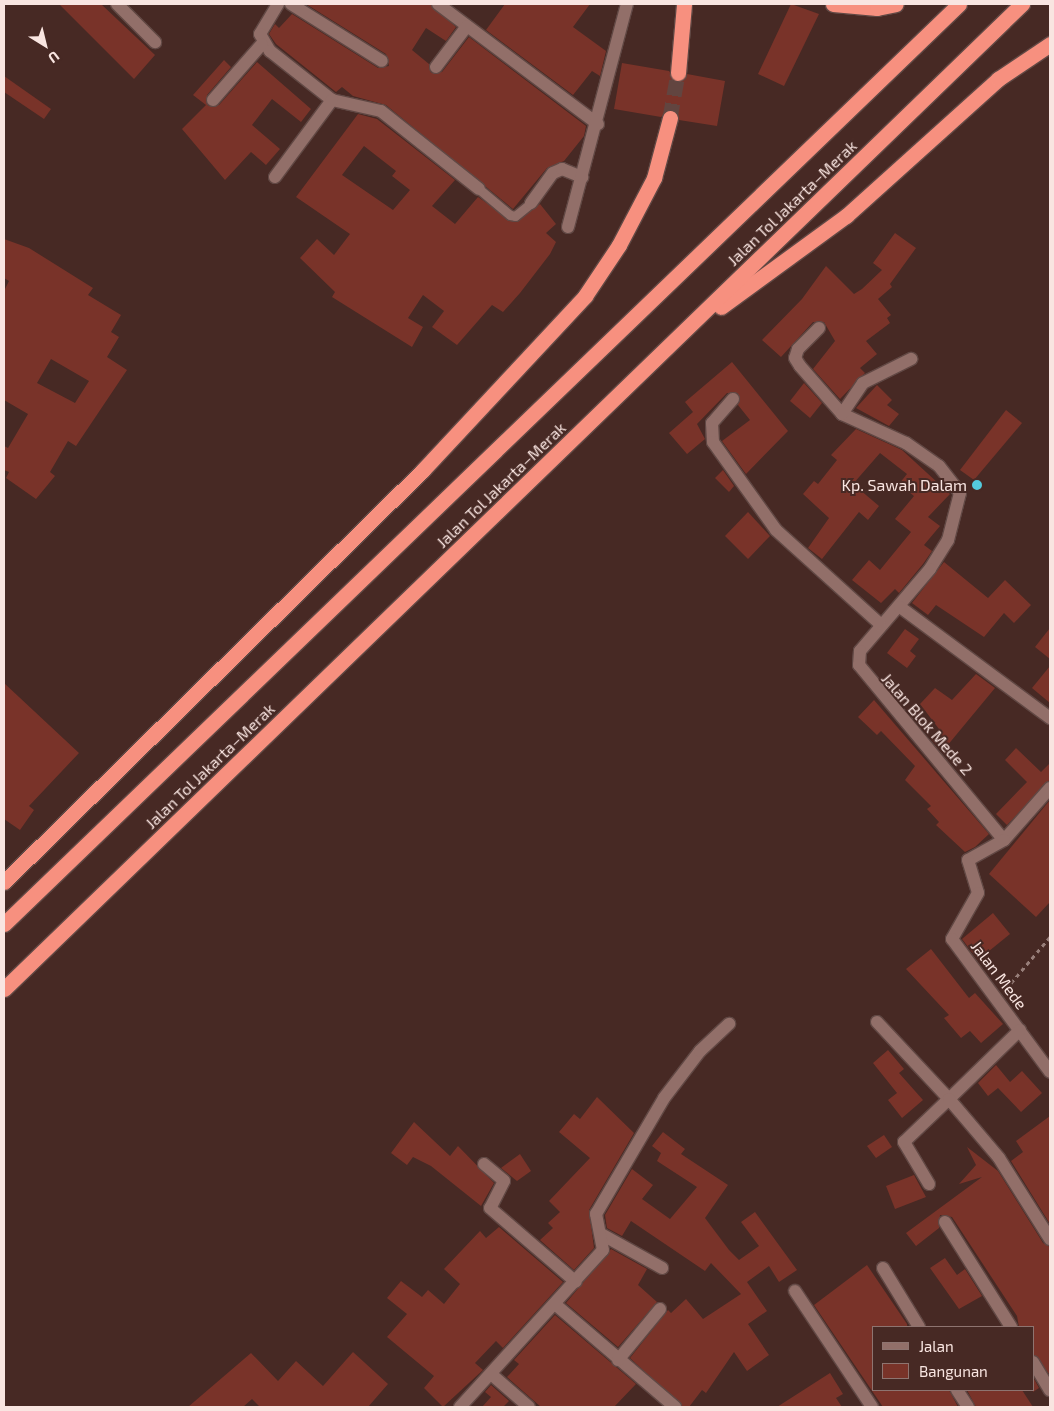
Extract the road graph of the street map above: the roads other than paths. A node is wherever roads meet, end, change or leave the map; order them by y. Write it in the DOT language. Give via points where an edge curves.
graph roads {
  1 [pos="117,4"];
  2 [pos="278,4"];
  3 [pos="291,4"];
  4 [pos="438,4"];
  5 [pos="627,4"];
  6 [pos="684,4"];
  7 [pos="833,4"];
  8 [pos="896,4"];
  9 [pos="959,4"];
  10 [pos="1022,4"];
  11 [pos="467,26"];
  12 [pos="155,42"];
  13 [pos="262,44"];
  14 [pos="1050,44"];
  15 [pos="382,61"];
  16 [pos="436,67"];
  17 [pos="678,73"];
  18 [pos="213,100"];
  19 [pos="332,100"];
  20 [pos="670,118"];
  21 [pos="598,124"];
  22 [pos="275,177"];
  23 [pos="582,177"];
  24 [pos="478,189"];
  25 [pos="530,203"];
  26 [pos="568,226"];
  27 [pos="819,328"];
  28 [pos="683,334"];
  29 [pos="911,359"];
  30 [pos="733,399"];
  31 [pos="842,414"];
  32 [pos="900,606"];
  33 [pos="880,624"];
  34 [pos="1050,718"];
  35 [pos="1050,788"];
  36 [pos="1004,840"];
  37 [pos="4,882"];
  38 [pos="4,924"];
  39 [pos="4,990"];
  40 [pos="877,1022"];
  41 [pos="728,1024"];
  42 [pos="1020,1030"];
  43 [pos="1050,1072"];
  44 [pos="949,1099"];
  45 [pos="484,1164"];
  46 [pos="929,1184"];
  47 [pos="945,1222"];
  48 [pos="601,1234"];
  49 [pos="1050,1239"];
  50 [pos="662,1268"];
  51 [pos="884,1268"];
  52 [pos="576,1282"];
  53 [pos="795,1291"];
  54 [pos="556,1305"];
  55 [pos="660,1309"];
  56 [pos="918,1326"];
  57 [pos="1010,1326"];
  58 [pos="618,1360"];
  59 [pos="1034,1364"];
  60 [pos="491,1374"];
  61 [pos="1050,1390"];
  62 [pos="958,1391"];
  63 [pos="670,1406"];
  64 [pos="460,1407"];
  65 [pos="528,1407"];
  66 [pos="872,1407"];
  67 [pos="968,1407"];
  1 -- 12 [label="street"];
  2 -- 13 [label="street" via="260,34"];
  3 -- 15 [label="street"];
  4 -- 11 [label="street"];
  5 -- 21 [label="street"];
  6 -- 17 [label="highway"];
  7 -- 8 [label="highway" via="870,8"];
  9 -- 38 [label="highway, Jalan Tol Jakarta–Merak"];
  10 -- 28 [label="highway, Jalan Tol Jakarta–Merak"];
  11 -- 16 [label="street"];
  11 -- 21 [label="street"];
  13 -- 18 [label="street"];
  13 -- 19 [label="street"];
  14 -- 28 [label="highway" via="998,79 846,216"];
  19 -- 22 [label="street"];
  19 -- 24 [label="street" via="381,111"];
  20 -- 37 [label="highway" via="654,178 619,245 585,296 423,470"];
  21 -- 23 [label="street"];
  23 -- 25 [label="street" via="562,169 553,172"];
  23 -- 26 [label="street"];
  24 -- 25 [label="lane" via="515,216"];
  27 -- 31 [label="street" via="795,358"];
  28 -- 39 [label="highway, Jalan Tol Jakarta–Merak"];
  29 -- 31 [label="street" via="864,383"];
  30 -- 33 [label="street" via="709,429 714,442 776,530"];
  31 -- 32 [label="street, Jalan Blok Mede 2" via="906,443 940,466 960,493 948,540"];
  32 -- 33 [label="street, Jalan Blok Mede 2"];
  32 -- 34 [label="street"];
  33 -- 36 [label="street, Jalan Blok Mede 2" via="860,651 864,676"];
  35 -- 36 [label="street, Jalan Mede"];
  36 -- 42 [label="street, Jalan Mede" via="968,860 978,893 952,939"];
  40 -- 44 [label="street"];
  41 -- 48 [label="street" via="700,1051 664,1098 596,1214"];
  42 -- 43 [label="street, Jalan Mede"];
  42 -- 44 [label="street"];
  44 -- 46 [label="street" via="904,1142"];
  44 -- 49 [label="street" via="999,1158"];
  45 -- 52 [label="street" via="504,1181 490,1208"];
  47 -- 57 [label="street"];
  48 -- 50 [label="street"];
  48 -- 52 [label="street" via="603,1250"];
  51 -- 56 [label="street"];
  52 -- 54 [label="street"];
  53 -- 66 [label="street"];
  54 -- 58 [label="street"];
  54 -- 60 [label="street"];
  55 -- 58 [label="street"];
  58 -- 63 [label="street"];
  59 -- 61 [label="street"];
  60 -- 64 [label="street"];
  60 -- 65 [label="street"];
  62 -- 67 [label="street"];
}
